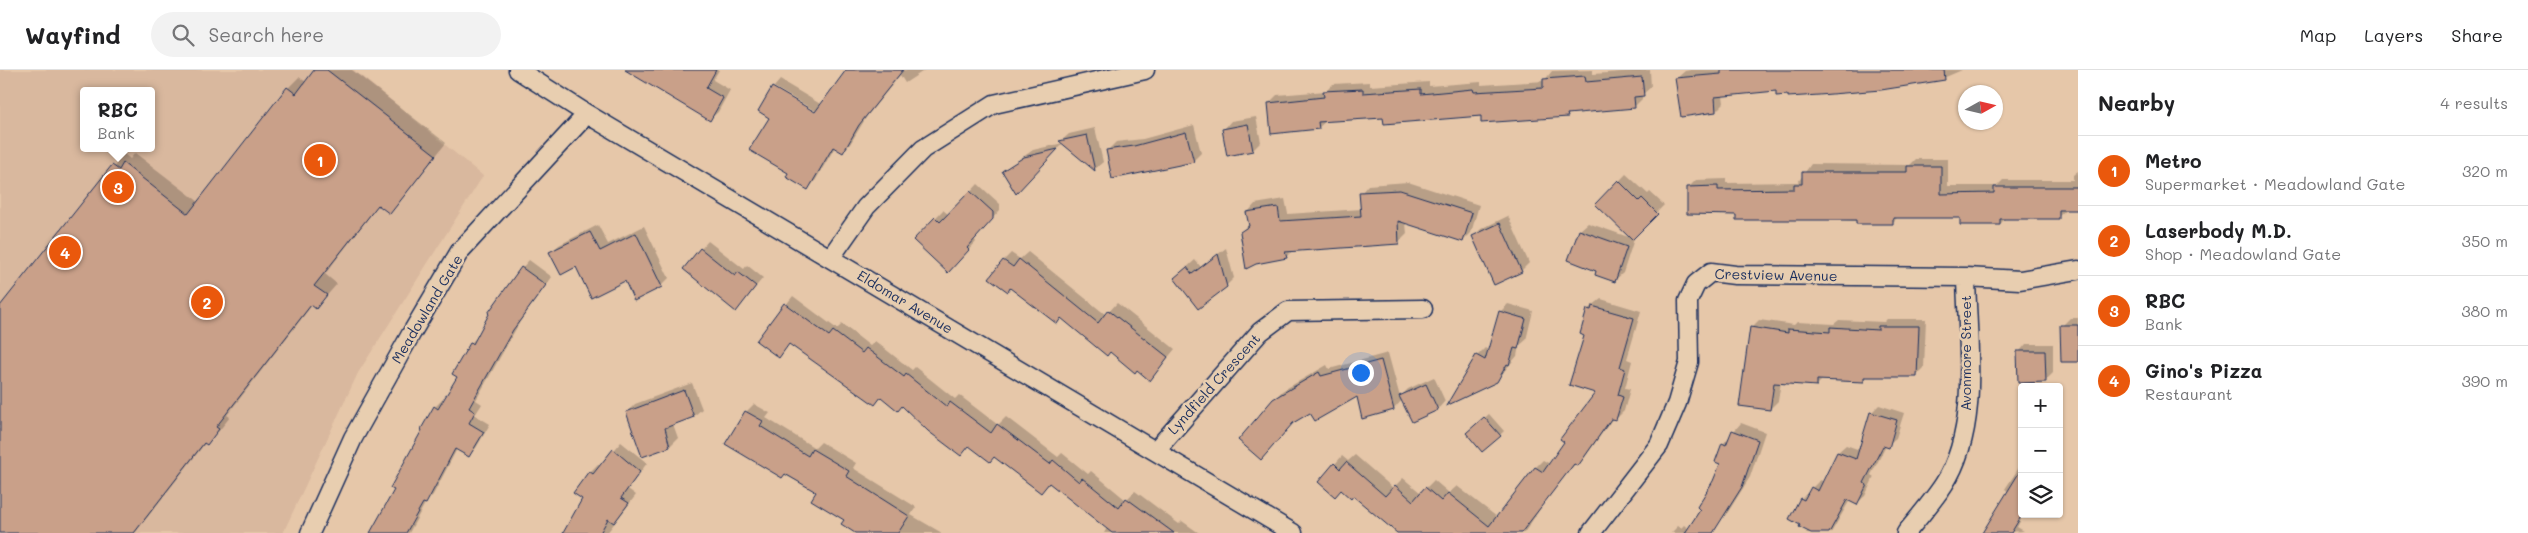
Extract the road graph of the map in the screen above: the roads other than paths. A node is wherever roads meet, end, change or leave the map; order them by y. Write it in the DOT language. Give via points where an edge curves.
graph roads {
  1 [pos="518,70"];
  2 [pos="1145,70"];
  3 [pos="587,114"];
  4 [pos="831,257"];
  5 [pos="2078,270"];
  6 [pos="1966,277"];
  7 [pos="1423,309"];
  8 [pos="1155,451"];
  9 [pos="310,533"];
  10 [pos="1294,533"];
  11 [pos="1591,533"];
  12 [pos="1906,533"];
  1 -- 3 [label="street, Eldomar Avenue"];
  2 -- 4 [label="street" via="994,104 923,150 866,207"];
  3 -- 4 [label="street, Eldomar Avenue"];
  3 -- 9 [label="street, Meadowland Gate" via="460,251 353,438"];
  4 -- 8 [label="street, Eldomar Avenue"];
  5 -- 6 [label="street, Crestview Avenue" via="2020,280"];
  6 -- 11 [label="street, Crestview Avenue" via="1735,275 1711,272 1696,284 1688,301 1689,362 1677,403 1659,445"];
  6 -- 12 [label="street, Avonmore Street" via="1968,404 1963,441 1945,483"];
  7 -- 8 [label="street, Lyndfield Crescent" via="1288,311 1260,332"];
  8 -- 10 [label="street, Eldomar Avenue"];
}
